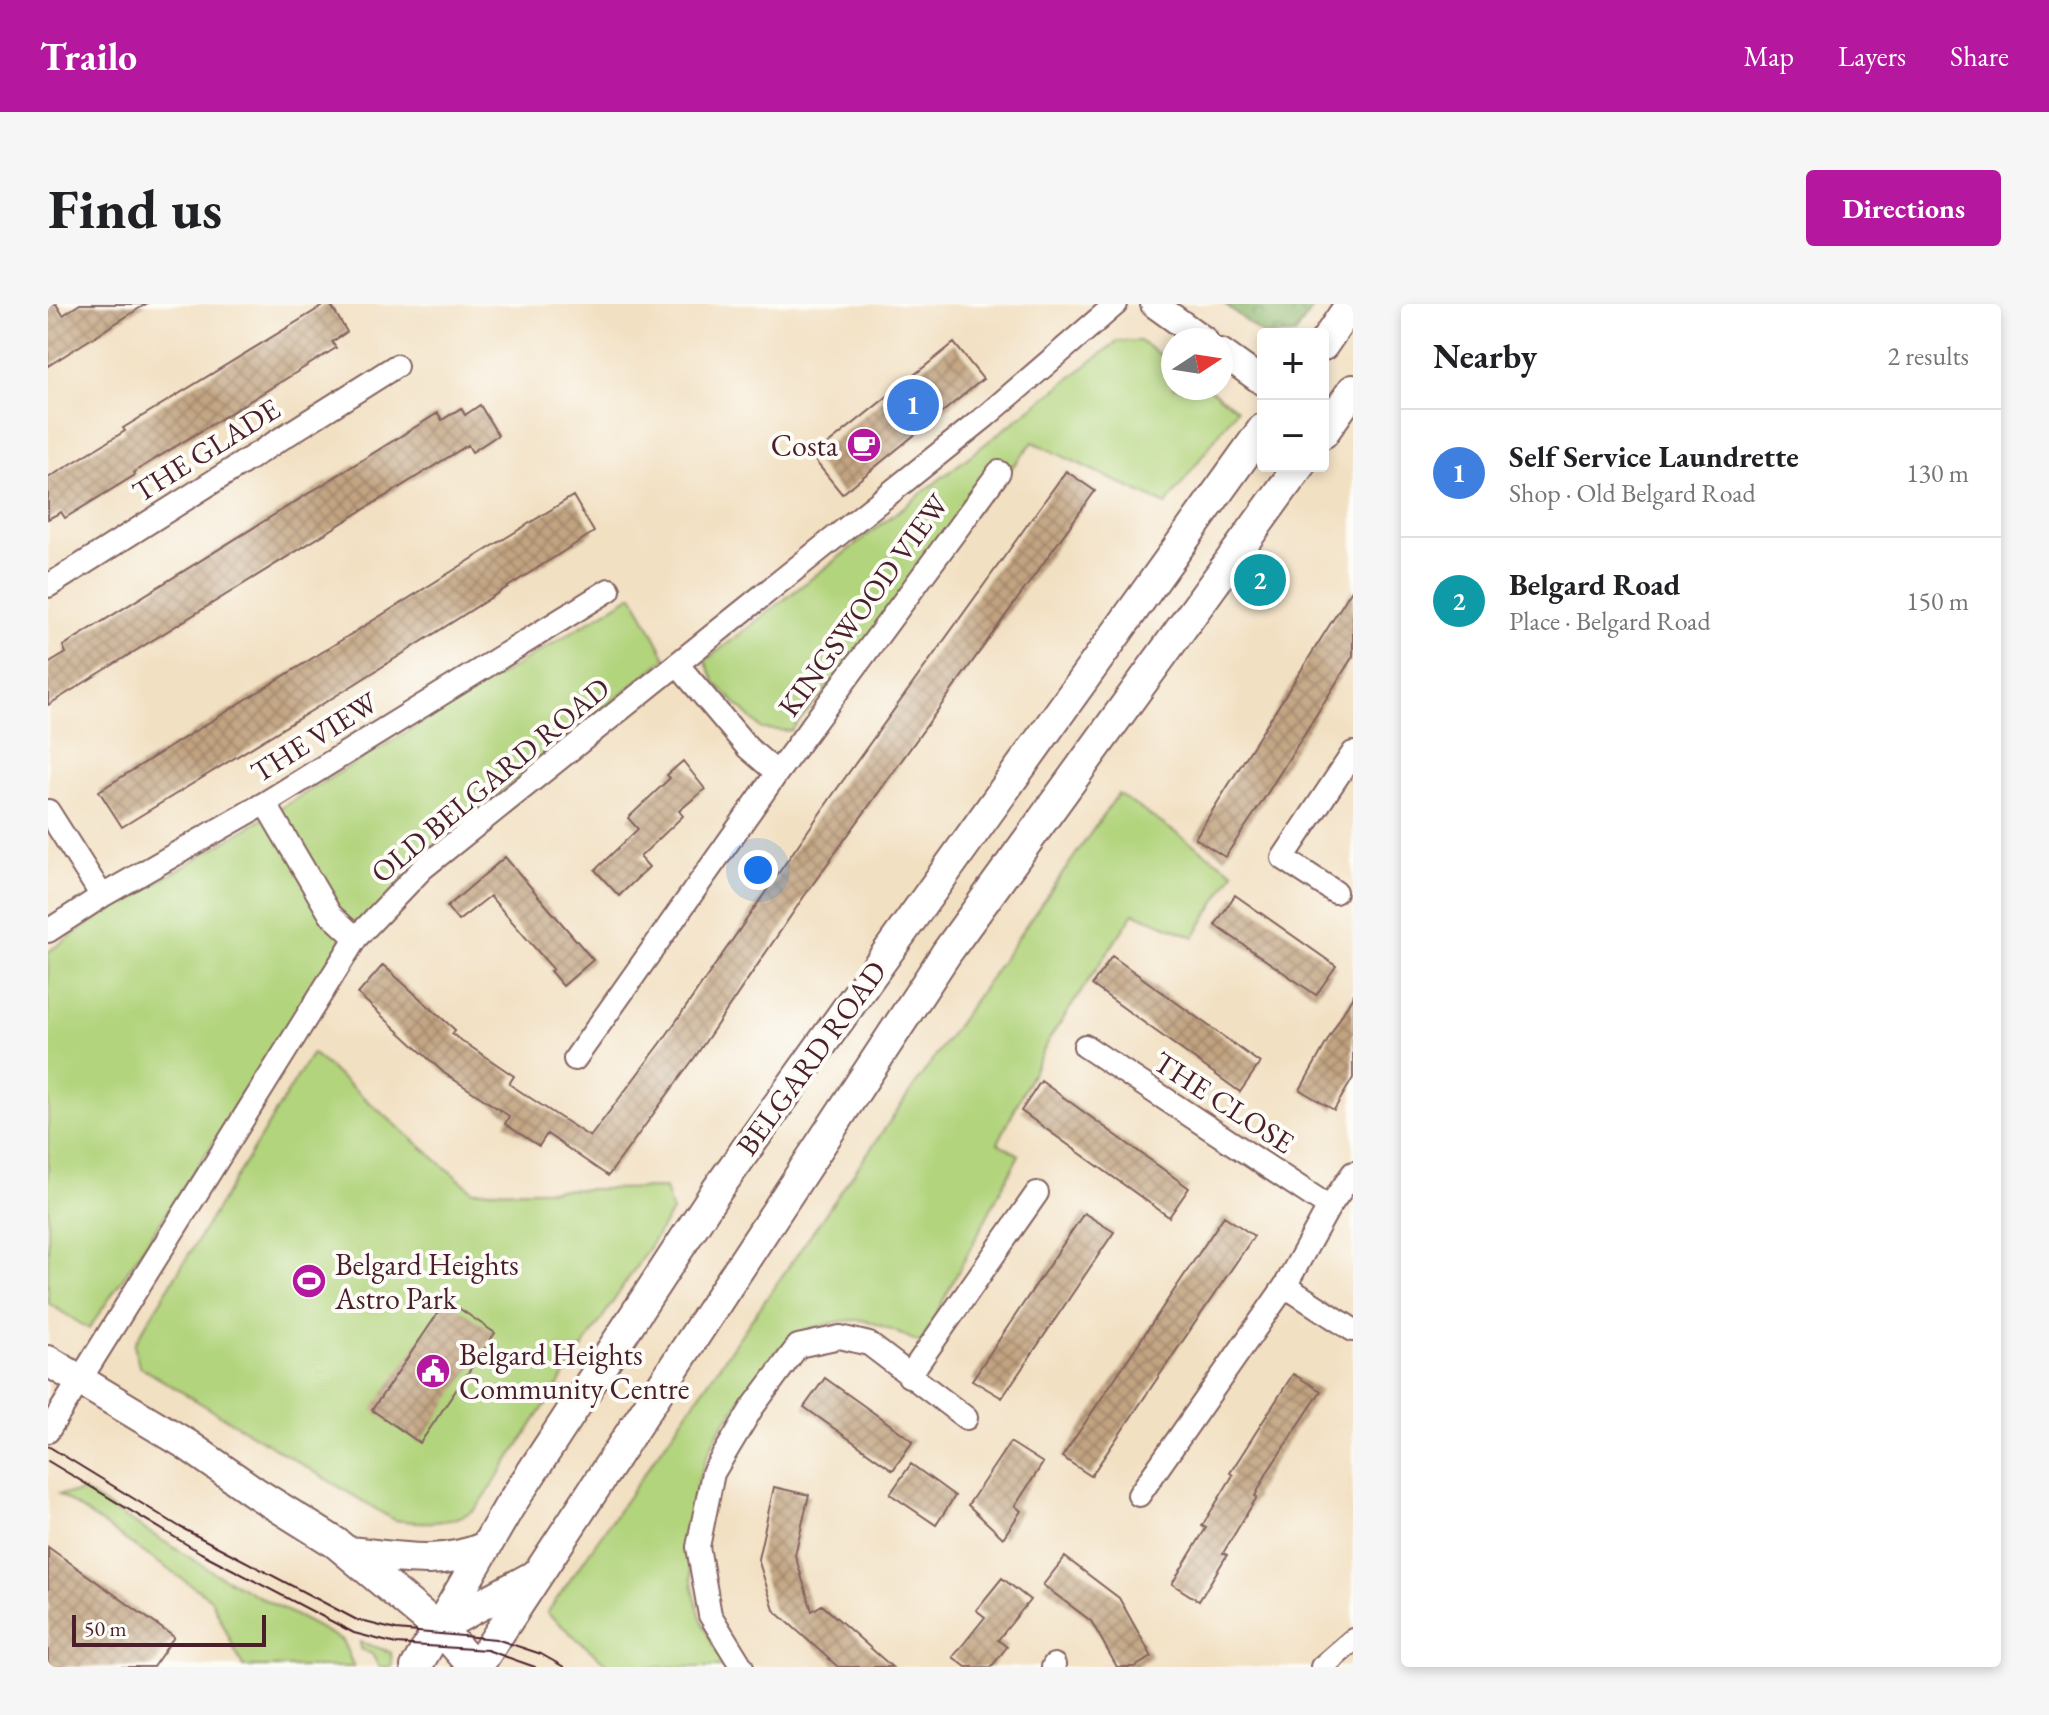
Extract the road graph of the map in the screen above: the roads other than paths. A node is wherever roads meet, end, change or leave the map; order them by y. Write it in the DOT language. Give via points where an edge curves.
graph roads {
  1 [pos="1116,304"];
  2 [pos="1154,304"];
  3 [pos="1351,304"];
  4 [pos="1187,328"];
  5 [pos="1329,336"];
  6 [pos="1233,361"];
  7 [pos="396,366"];
  8 [pos="1257,378"];
  9 [pos="1353,390"];
  10 [pos="1329,421"];
  11 [pos="1257,437"];
  12 [pos="999,472"];
  13 [pos="1295,472"];
  14 [pos="48,586"];
  15 [pos="609,590"];
  16 [pos="677,664"];
  17 [pos="1353,753"];
  18 [pos="777,773"];
  19 [pos="265,803"];
  20 [pos="48,811"];
  21 [pos="1335,892"];
  22 [pos="102,896"];
  23 [pos="48,931"];
  24 [pos="356,938"];
  25 [pos="1085,1046"];
  26 [pos="575,1059"];
  27 [pos="1353,1173"];
  28 [pos="1037,1193"];
  29 [pos="1329,1207"];
  30 [pos="1285,1286"];
  31 [pos="1353,1330"];
  32 [pos="48,1361"];
  33 [pos="909,1376"];
  34 [pos="79,1380"];
  35 [pos="966,1418"];
  36 [pos="48,1431"];
  37 [pos="1139,1495"];
  38 [pos="486,1547"];
  39 [pos="349,1552"];
  40 [pos="537,1574"];
  41 [pos="438,1628"];
  42 [pos="1353,1640"];
  43 [pos="416,1667"];
  44 [pos="475,1667"];
  45 [pos="742,1667"];
  46 [pos="1322,1667"];
  1 -- 16 [label="street, OLD BELGARD ROAD" via="986,416"];
  2 -- 4 [label="street"];
  3 -- 5 [label="main road"];
  6 -- 8 [label="street"];
  7 -- 14 [label="street, THE GLADE"];
  9 -- 10 [label="main road"];
  11 -- 38 [label="main road, BELGARD ROAD" via="717,1190"];
  12 -- 18 [label="street, KINGSWOOD VIEW"];
  13 -- 40 [label="main road, BELGARD ROAD" via="947,952"];
  15 -- 19 [label="street, THE VIEW"];
  16 -- 18 [label="street" via="748,748"];
  16 -- 24 [label="street, OLD BELGARD ROAD" via="423,868"];
  17 -- 21 [label="street" via="1283,858"];
  18 -- 26 [label="street, KINGSWOOD VIEW"];
  19 -- 22 [label="street, THE VIEW"];
  19 -- 24 [label="street" via="330,914"];
  20 -- 22 [label="street"];
  22 -- 23 [label="street, THE VIEW"];
  24 -- 34 [label="street, OLD BELGARD ROAD"];
  25 -- 29 [label="street, THE CLOSE"];
  27 -- 29 [label="street"];
  28 -- 33 [label="street"];
  29 -- 30 [label="street"];
  30 -- 31 [label="street"];
  30 -- 37 [label="street"];
  32 -- 34 [label="main road"];
  33 -- 35 [label="street"];
  33 -- 45 [label="street" via="869,1344 840,1337 798,1346 713,1473 698,1547 710,1615"];
  34 -- 36 [label="street, OLD BELGARD ROAD"];
  34 -- 39 [label="main road"];
  38 -- 39 [label="main road" via="446,1560"];
  38 -- 41 [label="main road, BELGARD ROAD"];
  39 -- 41 [label="main road"];
  40 -- 41 [label="main road"];
  40 -- 44 [label="main road, BELGARD ROAD"];
  41 -- 43 [label="main road, BELGARD ROAD"];
  41 -- 44 [label="main road"];
  42 -- 46 [label="street"];
}
